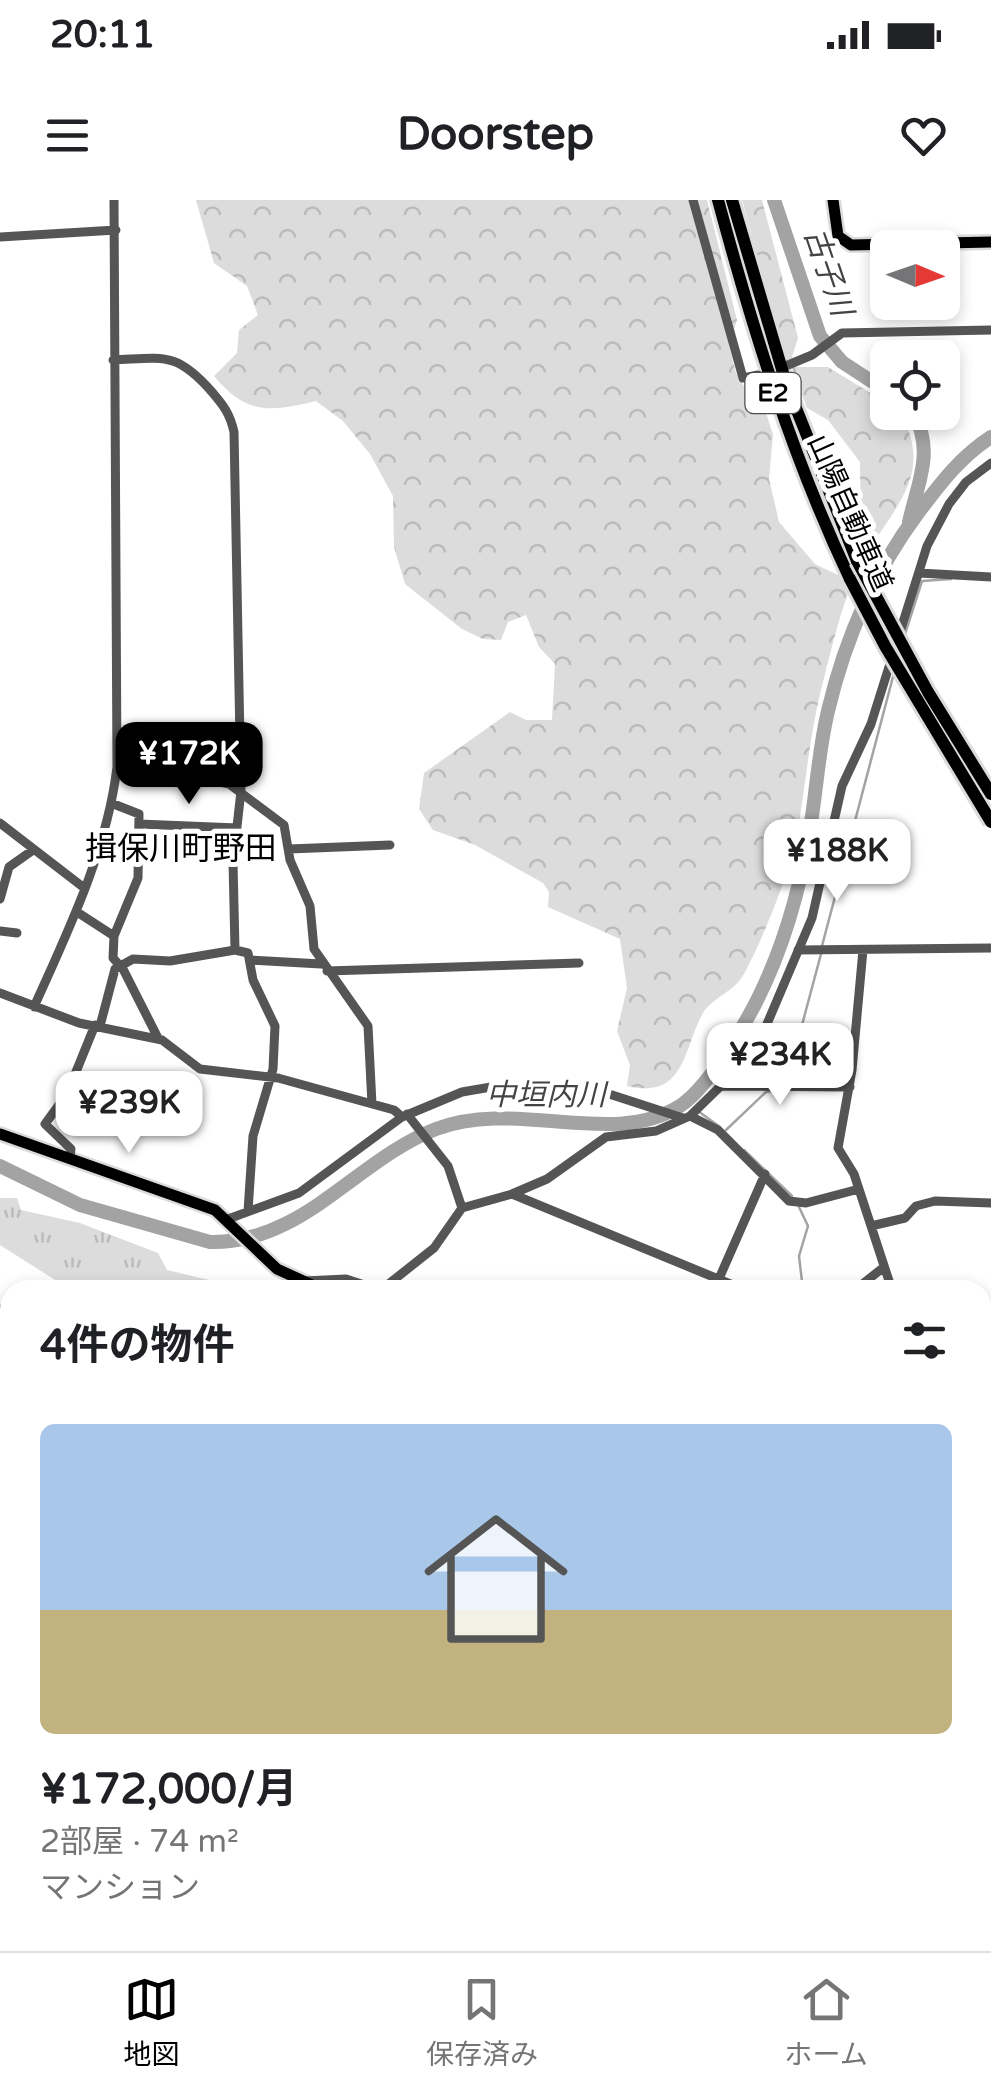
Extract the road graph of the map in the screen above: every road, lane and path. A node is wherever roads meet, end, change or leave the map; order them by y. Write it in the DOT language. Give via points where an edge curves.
graph roads {
  1 [pos="114,200"];
  2 [pos="693,200"];
  3 [pos="718,200"];
  4 [pos="732,200"];
  5 [pos="834,200"];
  6 [pos="116,230"];
  7 [pos="0,237"];
  8 [pos="991,242"];
  9 [pos="991,330"];
  10 [pos="114,360"];
  11 [pos="788,365"];
  12 [pos="758,375"];
  13 [pos="991,463"];
  14 [pos="919,573"];
  15 [pos="991,577"];
  16 [pos="118,744"];
  17 [pos="240,790"];
  18 [pos="991,794"];
  19 [pos="111,803"];
  20 [pos="991,822"];
  21 [pos="0,823"];
  22 [pos="139,824"];
  23 [pos="237,828"];
  24 [pos="390,846"];
  25 [pos="290,849"];
  26 [pos="33,850"];
  27 [pos="83,887"];
  28 [pos="0,900"];
  29 [pos="77,912"];
  30 [pos="0,931"];
  31 [pos="17,932"];
  32 [pos="114,936"];
  33 [pos="991,948"];
  34 [pos="235,950"];
  35 [pos="798,950"];
  36 [pos="862,950"];
  37 [pos="250,960"];
  38 [pos="579,963"];
  39 [pos="120,966"];
  40 [pos="324,968"];
  41 [pos="0,993"];
  42 [pos="34,1007"];
  43 [pos="97,1026"];
  44 [pos="158,1038"];
  45 [pos="271,1076"];
  46 [pos="722,1086"];
  47 [pos="850,1087"];
  48 [pos="372,1104"];
  49 [pos="406,1116"];
  50 [pos="684,1117"];
  51 [pos="0,1134"];
  52 [pos="70,1158"];
  53 [pos="765,1174"];
  54 [pos="859,1189"];
  55 [pos="512,1194"];
  56 [pos="991,1202"];
  57 [pos="462,1208"];
  58 [pos="248,1210"];
  59 [pos="231,1221"];
  60 [pos="871,1226"];
  61 [pos="884,1268"];
  62 [pos="298,1280"];
  63 [pos="394,1280"];
  64 [pos="705,1280"];
  65 [pos="718,1280"];
  66 [pos="868,1280"];
  67 [pos="888,1280"];
  1 -- 6 [label="street"];
  2 -- 12 [label="street" via="744,378"];
  3 -- 20 [label="highway, 山陽自動車道 / E2, bridge" via="784,424 850,579"];
  4 -- 18 [label="highway, 山陽自動車道 / E2, bridge" via="786,383 857,561"];
  5 -- 8 [label="main road" via="835,228 851,245"];
  6 -- 7 [label="street"];
  6 -- 10 [label="street"];
  9 -- 11 [label="street" via="836,336"];
  10 -- 16 [label="street"];
  10 -- 17 [label="street" via="185,364 230,412 238,464"];
  13 -- 14 [label="street" via="950,504"];
  14 -- 15 [label="street"];
  14 -- 35 [label="street" via="871,724 842,786 818,898"];
  16 -- 17 [label="street" via="150,767"];
  16 -- 19 [label="street"];
  17 -- 23 [label="street"];
  17 -- 25 [label="street" via="284,825"];
  19 -- 22 [label="street" via="139,814"];
  19 -- 27 [label="street"];
  21 -- 26 [label="street"];
  22 -- 23 [label="street"];
  22 -- 32 [label="street" via="135,894"];
  23 -- 34 [label="street"];
  24 -- 25 [label="street"];
  25 -- 40 [label="street"];
  26 -- 27 [label="street"];
  26 -- 28 [label="street" via="10,867"];
  27 -- 29 [label="street"];
  29 -- 32 [label="street"];
  29 -- 42 [label="street"];
  30 -- 31 [label="street"];
  32 -- 39 [label="street" via="113,958"];
  33 -- 36 [label="street"];
  34 -- 37 [label="street"];
  34 -- 39 [label="street" via="133,959"];
  35 -- 36 [label="street"];
  35 -- 46 [label="street" via="764,1031"];
  36 -- 47 [label="street"];
  37 -- 40 [label="street"];
  37 -- 45 [label="street" via="275,1026"];
  38 -- 40 [label="street"];
  39 -- 43 [label="street"];
  39 -- 44 [label="street"];
  40 -- 48 [label="street" via="368,1026"];
  41 -- 42 [label="street"];
  42 -- 43 [label="street"];
  43 -- 44 [label="street"];
  43 -- 52 [label="street" via="45,1124 71,1149"];
  44 -- 45 [label="street" via="200,1069"];
  45 -- 48 [label="street"];
  45 -- 58 [label="street" via="253,1136"];
  46 -- 47 [label="street"];
  46 -- 50 [label="street"];
  47 -- 54 [label="street" via="838,1148"];
  48 -- 49 [label="street"];
  49 -- 50 [label="street" via="491,1087 606,1093"];
  49 -- 57 [label="street" via="436,1149"];
  49 -- 58 [label="street" via="316,1184"];
  50 -- 53 [label="street" via="718,1130"];
  50 -- 55 [label="street" via="656,1130 606,1137 547,1179"];
  51 -- 52 [label="main road"];
  52 -- 59 [label="main road"];
  53 -- 54 [label="street" via="797,1203"];
  53 -- 65 [label="street"];
  54 -- 60 [label="street"];
  55 -- 57 [label="street"];
  55 -- 64 [label="street"];
  56 -- 60 [label="street" via="935,1201"];
  57 -- 63 [label="street" via="434,1248"];
  58 -- 59 [label="street"];
  59 -- 62 [label="main road" via="276,1269"];
  60 -- 61 [label="street"];
  61 -- 66 [label="street"];
  61 -- 67 [label="street"];
}
